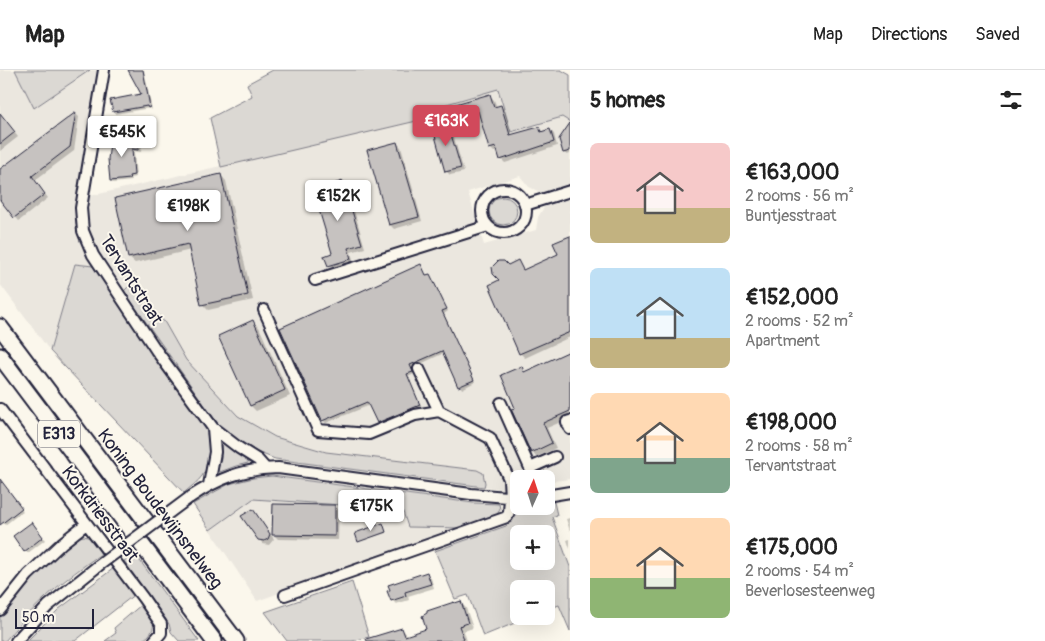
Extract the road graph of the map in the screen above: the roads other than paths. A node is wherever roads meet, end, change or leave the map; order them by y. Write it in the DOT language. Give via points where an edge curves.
graph roads {
  1 [pos="104,70"];
  2 [pos="570,191"];
  3 [pos="525,205"];
  4 [pos="488,226"];
  5 [pos="315,280"];
  6 [pos="264,310"];
  7 [pos="0,326"];
  8 [pos="0,356"];
  9 [pos="419,369"];
  10 [pos="501,403"];
  11 [pos="0,409"];
  12 [pos="439,411"];
  13 [pos="570,421"];
  14 [pos="213,428"];
  15 [pos="570,429"];
  16 [pos="555,457"];
  17 [pos="265,468"];
  18 [pos="530,468"];
  19 [pos="510,484"];
  20 [pos="209,485"];
  21 [pos="570,492"];
  22 [pos="555,494"];
  23 [pos="510,498"];
  24 [pos="510,509"];
  25 [pos="86,524"];
  26 [pos="285,595"];
  27 [pos="0,610"];
  28 [pos="16,641"];
  29 [pos="154,641"];
  30 [pos="214,641"];
  31 [pos="236,641"];
  1 -- 14 [label="street, Tervantstraat" via="82,195 81,220 85,236 101,269"];
  2 -- 3 [label="street"];
  3 -- 4 [label="street" via="524,219 515,230 501,233"];
  3 -- 4 [label="street" via="517,193 496,190 482,206"];
  4 -- 5 [label="street"];
  6 -- 12 [label="street" via="318,430 369,434 415,415"];
  7 -- 31 [label="highway, Koning Boudewijnsnelweg / E313"];
  8 -- 30 [label="highway, Koning Boudewijnsnelweg / E313"];
  9 -- 12 [label="street"];
  10 -- 18 [label="street"];
  11 -- 25 [label="street, Korkdriesstraat"];
  12 -- 19 [label="street" via="490,438"];
  13 -- 15 [label="street" via="567,422"];
  14 -- 17 [label="street, Tervantstraat"];
  14 -- 20 [label="street" via="215,452"];
  16 -- 18 [label="street"];
  17 -- 20 [label="street" via="238,473"];
  17 -- 23 [label="street"];
  20 -- 28 [label="street, bridge" via="48,606"];
  21 -- 22 [label="street"];
  24 -- 26 [label="street" via="507,518 500,521"];
  25 -- 27 [label="street" via="28,575"];
  25 -- 29 [label="street, Korkdriesstraat" via="161,624 161,633"];
}
